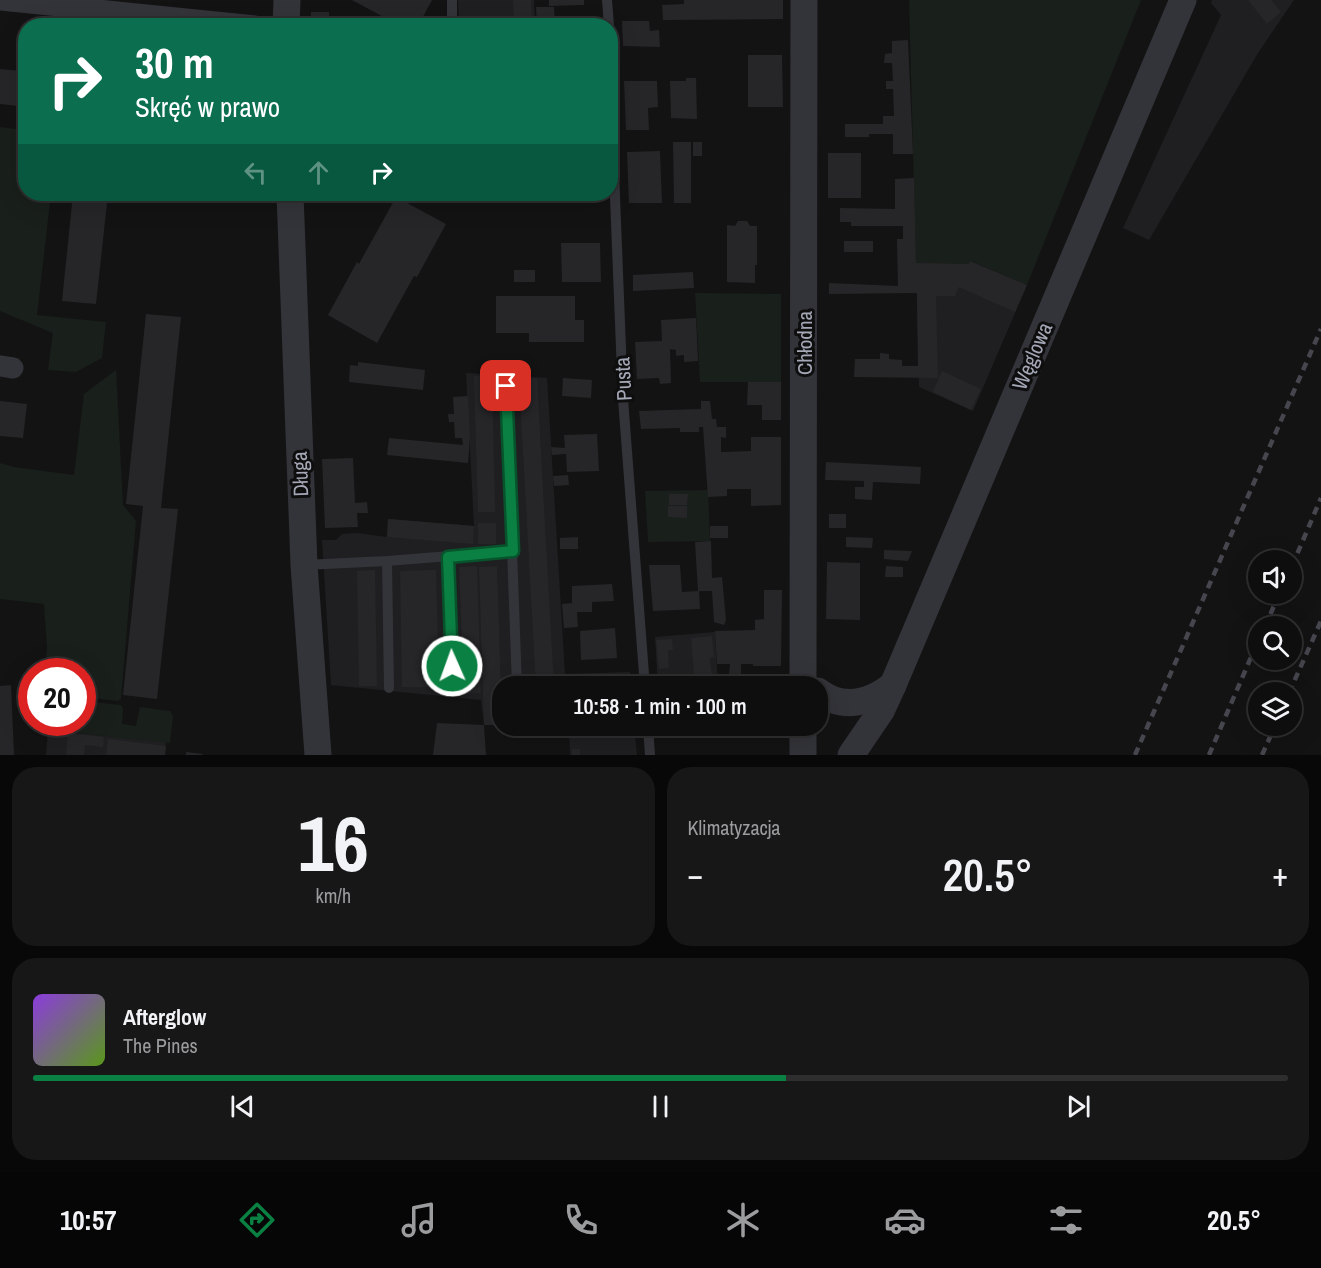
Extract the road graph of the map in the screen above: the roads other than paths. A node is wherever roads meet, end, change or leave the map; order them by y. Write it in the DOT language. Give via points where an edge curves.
graph roads {
  1 [pos="0,0"];
  2 [pos="287,0"];
  3 [pos="452,0"];
  4 [pos="607,0"];
  5 [pos="804,0"];
  6 [pos="1183,0"];
  7 [pos="177,18"];
  8 [pos="286,18"];
  9 [pos="452,18"];
  10 [pos="608,18"];
  11 [pos="290,201"];
  12 [pos="615,201"];
  13 [pos="506,386"];
  14 [pos="513,551"];
  15 [pos="448,557"];
  16 [pos="387,561"];
  17 [pos="304,565"];
  18 [pos="517,676"];
  19 [pos="644,676"];
  20 [pos="809,676"];
  21 [pos="892,685"];
  22 [pos="389,688"];
  23 [pos="453,688"];
  24 [pos="828,698"];
  25 [pos="881,711"];
  26 [pos="649,736"];
  27 [pos="803,736"];
  28 [pos="318,755"];
  29 [pos="650,755"];
  30 [pos="803,755"];
  31 [pos="851,755"];
  32 [pos="874,755"];
  1 -- 7 [label="street"];
  2 -- 8 [label="street"];
  3 -- 9 [label="lane"];
  4 -- 10 [label="lane"];
  5 -- 20 [label="street, Chłodna"];
  6 -- 21 [label="street, Węglowa"];
  11 -- 17 [label="street, Długa"];
  12 -- 19 [label="lane, Pusta" via="623,399"];
  13 -- 14 [label="lane"];
  14 -- 15 [label="lane"];
  14 -- 18 [label="lane"];
  15 -- 16 [label="lane"];
  15 -- 23 [label="lane"];
  16 -- 17 [label="lane"];
  16 -- 22 [label="lane"];
  17 -- 28 [label="street, Długa"];
  21 -- 24 [label="street" via="866,702 850,704"];
  21 -- 25 [label="street, Węglowa"];
  25 -- 31 [label="street, Węglowa"];
  25 -- 32 [label="street, Węglowa"];
  26 -- 29 [label="lane"];
  27 -- 30 [label="street"];
}
